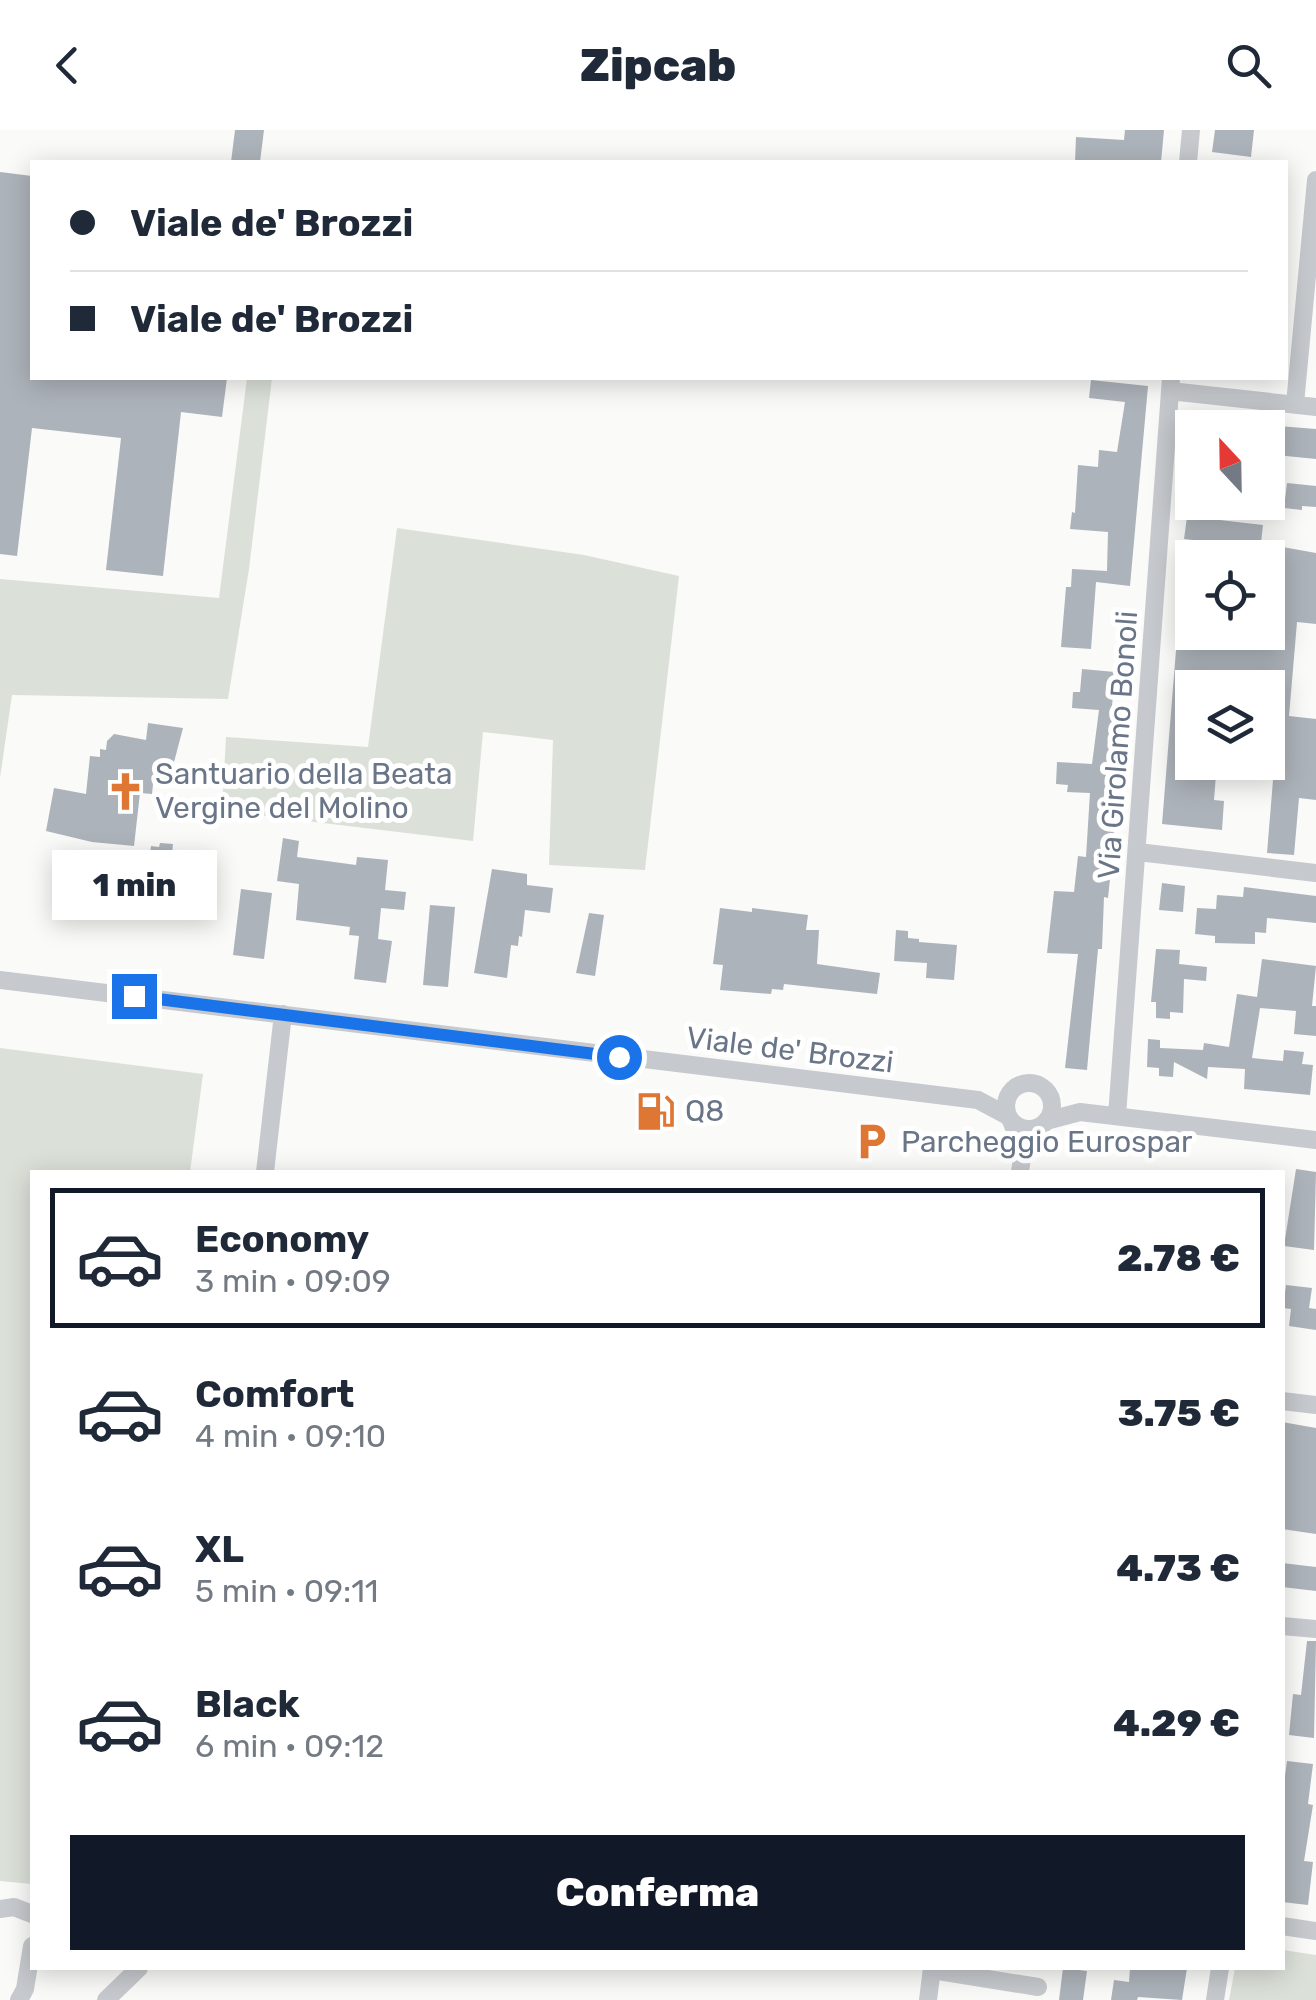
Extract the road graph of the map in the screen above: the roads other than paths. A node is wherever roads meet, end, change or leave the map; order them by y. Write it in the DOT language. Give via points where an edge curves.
graph roads {
  1 [pos="1191,130"];
  2 [pos="1188,160"];
  3 [pos="1316,180"];
  4 [pos="1170,384"];
  5 [pos="1295,404"];
  6 [pos="1316,407"];
  7 [pos="1138,852"];
  8 [pos="1316,873"];
  9 [pos="0,980"];
  10 [pos="283,1014"];
  11 [pos="1014,1089"];
  12 [pos="1047,1092"];
  13 [pos="978,1100"];
  14 [pos="1080,1112"];
  15 [pos="1117,1116"];
  16 [pos="1010,1119"];
  17 [pos="1043,1123"];
  18 [pos="1316,1140"];
  19 [pos="1023,1150"];
  20 [pos="265,1170"];
  21 [pos="1020,1170"];
  22 [pos="1285,1401"];
  23 [pos="1316,1405"];
  24 [pos="1285,1626"];
  25 [pos="1316,1629"];
  26 [pos="0,1909"];
  27 [pos="30,1913"];
  28 [pos="1285,1926"];
  29 [pos="1316,1931"];
  30 [pos="30,1958"];
  31 [pos="138,1970"];
  32 [pos="932,1970"];
  33 [pos="938,1970"];
  34 [pos="1220,1970"];
  35 [pos="1038,1987"];
  36 [pos="19,2000"];
  37 [pos="106,2000"];
  38 [pos="928,2000"];
  39 [pos="1215,2000"];
  1 -- 2 [label="street"];
  3 -- 5 [label="street"];
  4 -- 5 [label="street"];
  4 -- 7 [label="street, Via Girolamo Bonoli"];
  5 -- 6 [label="street"];
  7 -- 8 [label="street"];
  7 -- 15 [label="street, Via Girolamo Bonoli"];
  9 -- 10 [label="street, Viale de' Brozzi"];
  10 -- 13 [label="street, Viale de' Brozzi"];
  10 -- 20 [label="street"];
  11 -- 12 [label="street, Viale de' Brozzi" via="1035,1084"];
  11 -- 13 [label="street, Viale de' Brozzi"];
  11 -- 16 [label="street" via="1006,1102"];
  12 -- 14 [label="street, Viale de' Brozzi"];
  12 -- 17 [label="street" via="1052,1106"];
  13 -- 16 [label="street, Viale de' Brozzi"];
  14 -- 15 [label="street, Viale de' Brozzi"];
  14 -- 17 [label="street, Viale de' Brozzi"];
  15 -- 18 [label="street, Viale de' Brozzi"];
  16 -- 17 [label="street, Viale de' Brozzi" via="1026,1129"];
  16 -- 19 [label="street"];
  17 -- 19 [label="street"];
  19 -- 21 [label="street"];
  22 -- 23 [label="street"];
  24 -- 25 [label="street"];
  26 -- 27 [label="street"];
  28 -- 29 [label="street"];
  30 -- 36 [label="street"];
  31 -- 37 [label="street"];
  32 -- 38 [label="street"];
  33 -- 35 [label="street"];
  34 -- 39 [label="street"];
}
